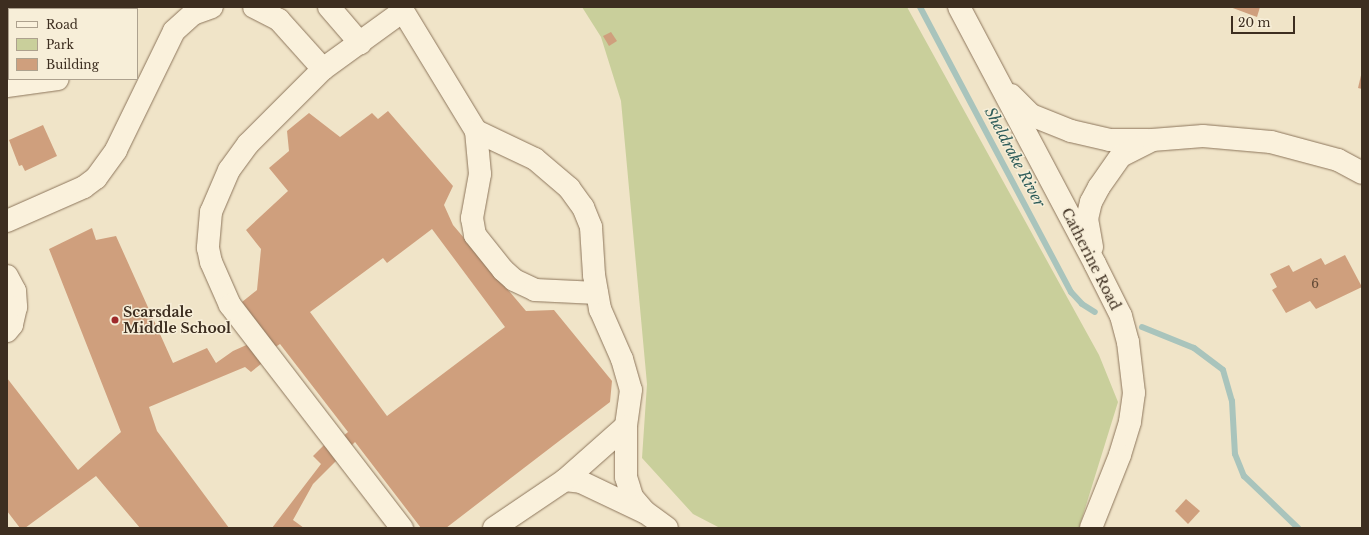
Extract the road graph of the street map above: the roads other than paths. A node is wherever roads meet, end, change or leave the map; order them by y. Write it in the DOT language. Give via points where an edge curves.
graph roads {
  1 [pos="212,7"];
  2 [pos="254,7"];
  3 [pos="329,7"];
  4 [pos="959,7"];
  5 [pos="402,9"];
  6 [pos="360,43"];
  7 [pos="323,69"];
  8 [pos="51,80"];
  9 [pos="999,84"];
  10 [pos="7,86"];
  11 [pos="476,131"];
  12 [pos="1152,140"];
  13 [pos="1362,173"];
  14 [pos="7,221"];
  15 [pos="1095,264"];
  16 [pos="7,276"];
  17 [pos="597,293"];
  18 [pos="7,331"];
  19 [pos="626,426"];
  20 [pos="565,480"];
  21 [pos="645,512"];
  22 [pos="402,528"];
  23 [pos="494,528"];
  24 [pos="667,528"];
  25 [pos="1091,528"];
  1 -- 14 [label="street" via="193,14 174,31 116,150 96,178 84,187"];
  2 -- 7 [label="street" via="279,20"];
  3 -- 6 [label="street"];
  4 -- 9 [label="street, Catherine Road"];
  5 -- 6 [label="street"];
  5 -- 11 [label="street"];
  6 -- 7 [label="street"];
  7 -- 22 [label="street" via="248,144 229,170 211,212 208,248 210,262 230,305"];
  8 -- 10 [label="street"];
  9 -- 12 [label="street" via="1031,114 1072,131 1110,140"];
  9 -- 15 [label="street, Catherine Road"];
  11 -- 17 [label="street" via="535,159 569,188 583,207 591,227"];
  11 -- 17 [label="street" via="480,174 472,218 476,234 503,270 514,280 535,290"];
  12 -- 13 [label="street" via="1203,136 1271,142 1338,160"];
  12 -- 15 [label="street" via="1121,156 1091,202 1087,219"];
  15 -- 25 [label="street, Catherine Road" via="1121,316 1132,366 1134,393 1120,455"];
  16 -- 18 [label="street" via="15,292 16,307 12,325"];
  17 -- 19 [label="street" via="600,309 622,359 631,390"];
  19 -- 20 [label="street"];
  19 -- 21 [label="street" via="626,477 632,497"];
  20 -- 21 [label="street" via="581,482"];
  20 -- 23 [label="street"];
  21 -- 24 [label="street"];
}
